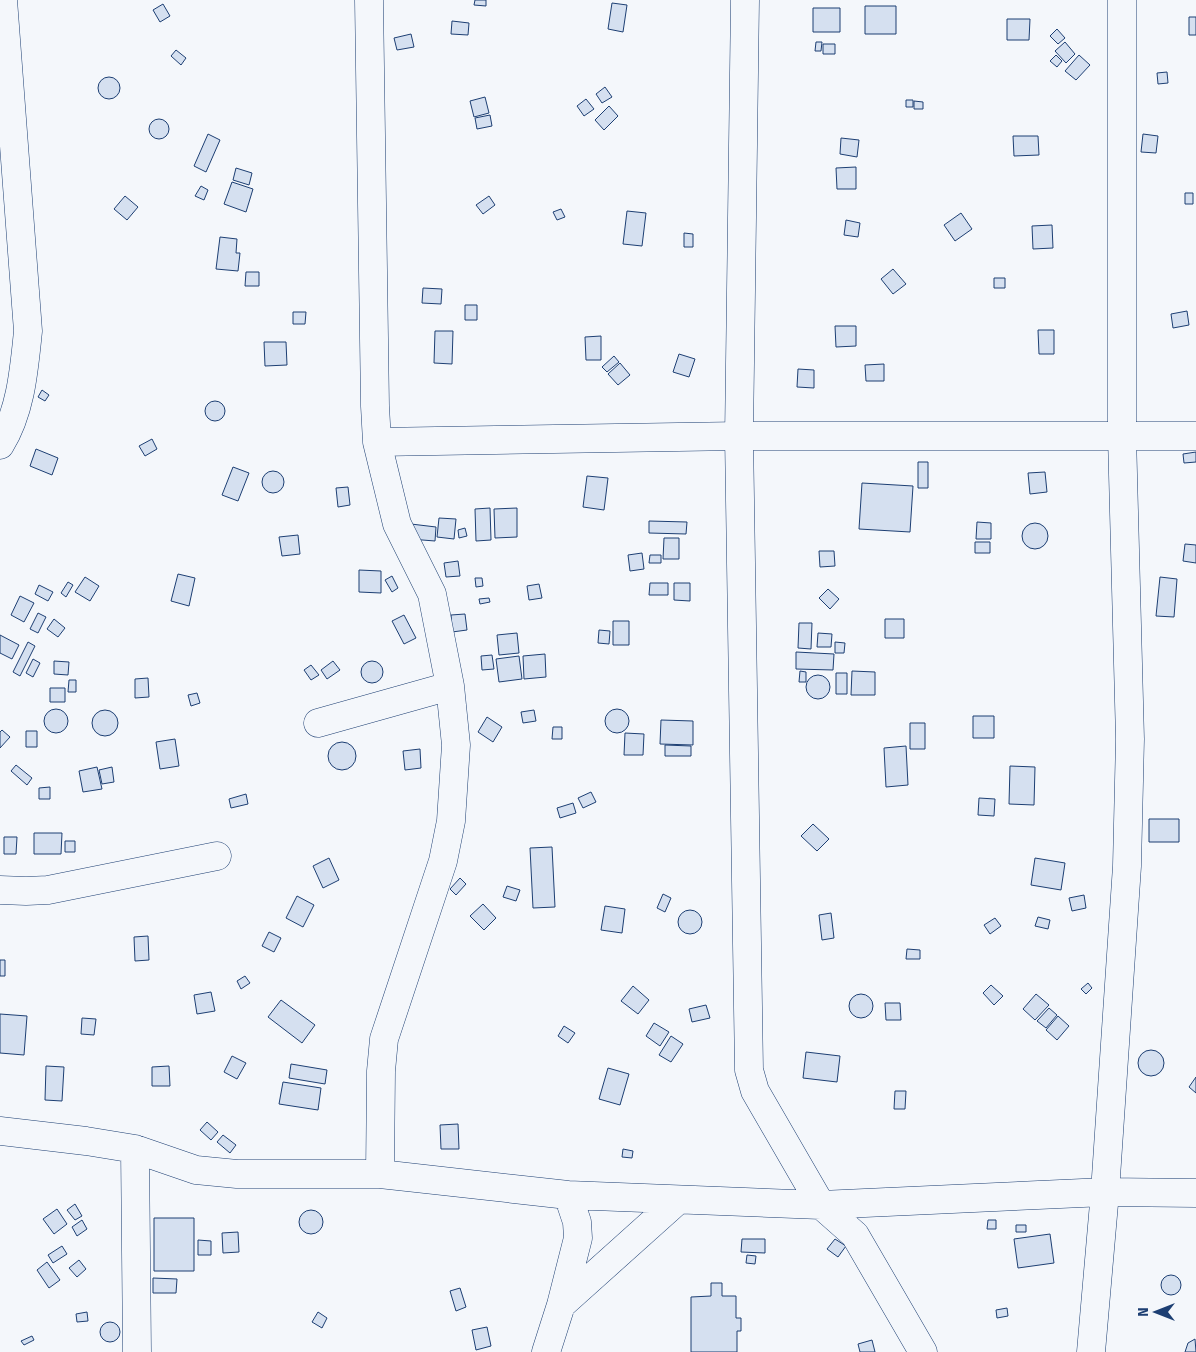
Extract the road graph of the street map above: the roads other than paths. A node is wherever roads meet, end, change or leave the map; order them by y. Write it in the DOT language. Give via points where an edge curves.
graph roads {
  1 [pos="3,0"];
  2 [pos="369,0"];
  3 [pos="745,0"];
  4 [pos="1122,0"];
  5 [pos="739,436"];
  6 [pos="1122,436"];
  7 [pos="1196,436"];
  8 [pos="378,442"];
  9 [pos="0,445"];
  10 [pos="450,686"];
  11 [pos="318,723"];
  12 [pos="217,856"];
  13 [pos="0,890"];
  14 [pos="0,1131"];
  15 [pos="135,1149"];
  16 [pos="380,1174"];
  17 [pos="1105,1192"];
  18 [pos="1196,1193"];
  19 [pos="568,1195"];
  20 [pos="678,1200"];
  21 [pos="821,1205"];
  22 [pos="561,1305"];
  23 [pos="137,1352"];
  24 [pos="546,1352"];
  25 [pos="923,1352"];
  26 [pos="1091,1352"];
  1 -- 9 [label="street" via="28,331 23,384 9,432"];
  2 -- 8 [label="street"];
  3 -- 5 [label="street"];
  4 -- 6 [label="street"];
  5 -- 6 [label="street"];
  5 -- 8 [label="street"];
  5 -- 21 [label="street" via="749,1070 756,1091"];
  6 -- 7 [label="street"];
  6 -- 17 [label="street" via="1130,739 1126,866"];
  8 -- 10 [label="street" via="397,524 432,594"];
  10 -- 11 [label="street"];
  10 -- 16 [label="street" via="456,745 451,821 443,861 384,1039"];
  12 -- 13 [label="street" via="48,890"];
  14 -- 15 [label="street"];
  15 -- 16 [label="street" via="204,1171"];
  15 -- 23 [label="street"];
  16 -- 19 [label="street"];
  17 -- 18 [label="street"];
  17 -- 21 [label="street"];
  17 -- 26 [label="street"];
  19 -- 20 [label="street"];
  19 -- 22 [label="street" via="577,1222 578,1238"];
  20 -- 21 [label="street"];
  20 -- 22 [label="street"];
  21 -- 25 [label="street" via="854,1235"];
  22 -- 24 [label="street"];
}
